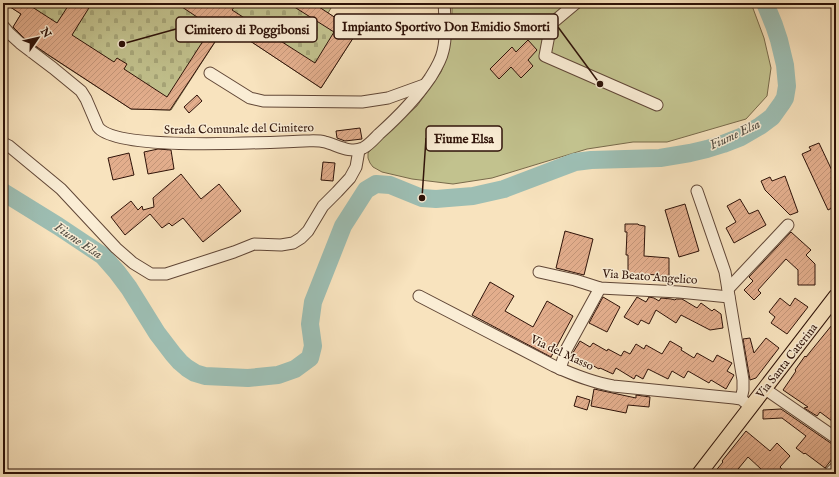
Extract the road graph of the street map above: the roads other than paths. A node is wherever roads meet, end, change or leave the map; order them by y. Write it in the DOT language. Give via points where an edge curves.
graph roads {
  1 [pos="444,3"];
  2 [pos="576,3"];
  3 [pos="3,26"];
  4 [pos="210,73"];
  5 [pos="425,85"];
  6 [pos="657,105"];
  7 [pos="3,143"];
  8 [pos="359,150"];
  9 [pos="697,191"];
  10 [pos="788,225"];
  11 [pos="539,272"];
  12 [pos="600,288"];
  13 [pos="728,293"];
  14 [pos="419,296"];
  15 [pos="836,296"];
  16 [pos="560,369"];
  17 [pos="765,389"];
  18 [pos="746,403"];
  19 [pos="836,438"];
  20 [pos="836,467"];
  21 [pos="699,474"];
  22 [pos="829,474"];
  1 -- 5 [label="street" via="443,52"];
  2 -- 6 [label="street" via="551,24 545,56"];
  3 -- 8 [label="street, Strada Comunale del Cimitero" via="83,94 100,130 109,135 156,143 315,141 348,150"];
  4 -- 5 [label="street" via="250,98 263,101 362,102 388,98"];
  5 -- 8 [label="street" via="399,116"];
  7 -- 8 [label="street" via="61,189 116,248 150,274 166,274 254,244 293,243 308,231 323,206 350,178 356,167"];
  9 -- 13 [label="street" via="723,267"];
  10 -- 13 [label="street"];
  11 -- 12 [label="street, Via Beato Angelico"];
  12 -- 13 [label="street, Via Beato Angelico"];
  12 -- 16 [label="street" via="566,350"];
  13 -- 18 [label="street"];
  14 -- 16 [label="street, Via del Masso"];
  15 -- 17 [label="main road, Via Santa Caterina"];
  16 -- 18 [label="street, Via del Masso" via="583,379 607,385"];
  17 -- 18 [label="main road, Via Santa Caterina"];
  17 -- 19 [label="street"];
  18 -- 21 [label="main road, Via Santa Caterina"];
  20 -- 22 [label="street"];
}
